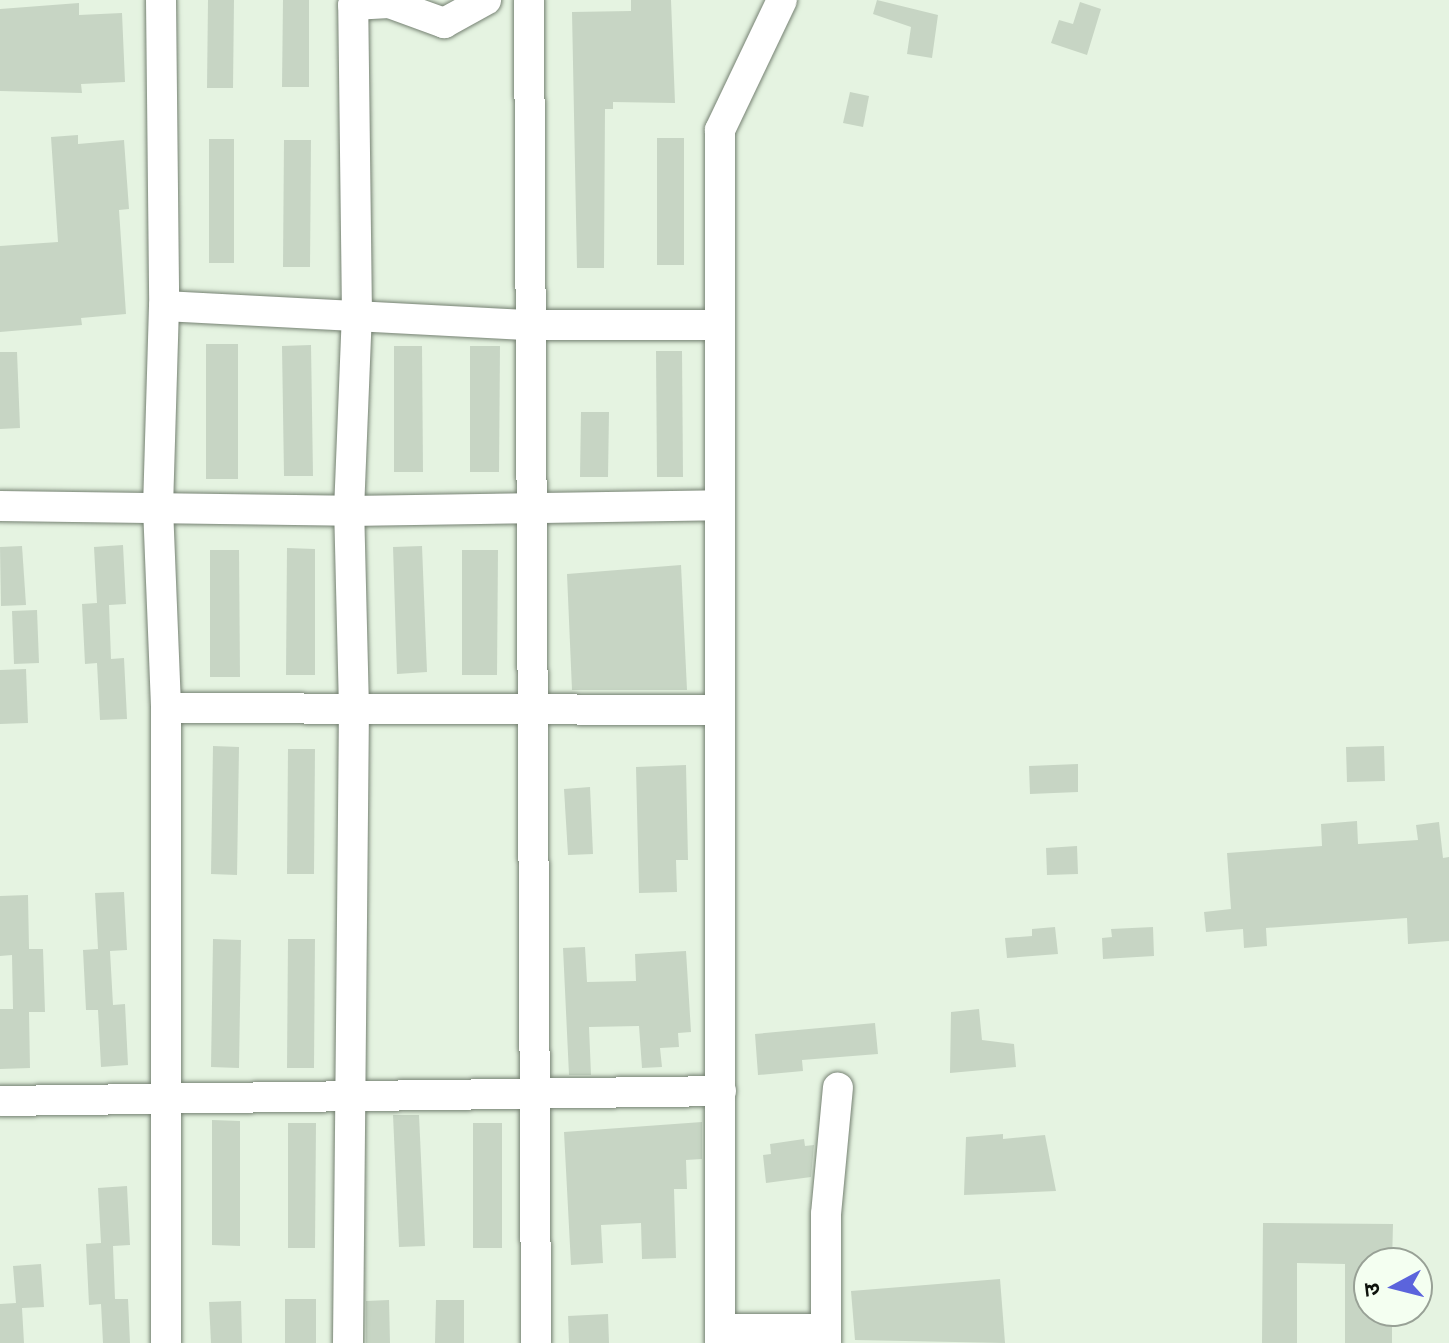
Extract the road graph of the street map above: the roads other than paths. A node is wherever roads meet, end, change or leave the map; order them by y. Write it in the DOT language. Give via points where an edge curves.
graph roads {
  1 [pos="161,0"];
  2 [pos="486,0"];
  3 [pos="529,0"];
  4 [pos="782,0"];
  5 [pos="164,306"];
  6 [pos="357,316"];
  7 [pos="531,325"];
  8 [pos="720,325"];
  9 [pos="532,505"];
  10 [pos="720,505"];
  11 [pos="0,506"];
  12 [pos="158,507"];
  13 [pos="349,511"];
  14 [pos="533,707"];
  15 [pos="166,708"];
  16 [pos="354,709"];
  17 [pos="720,710"];
  18 [pos="838,1088"];
  19 [pos="535,1091"];
  20 [pos="721,1091"];
  21 [pos="349,1094"];
  22 [pos="167,1097"];
  23 [pos="0,1101"];
  24 [pos="720,1336"];
  25 [pos="826,1336"];
  26 [pos="166,1343"];
  27 [pos="348,1343"];
  28 [pos="536,1343"];
  1 -- 5 [label="street"];
  2 -- 6 [label="street" via="444,23 389,3 353,5"];
  3 -- 7 [label="street"];
  4 -- 8 [label="street" via="720,130"];
  5 -- 6 [label="street"];
  5 -- 12 [label="street"];
  6 -- 7 [label="street"];
  6 -- 13 [label="street"];
  7 -- 8 [label="street"];
  7 -- 9 [label="street"];
  8 -- 10 [label="street"];
  9 -- 10 [label="street"];
  9 -- 13 [label="street"];
  9 -- 14 [label="street"];
  10 -- 17 [label="street"];
  11 -- 12 [label="street"];
  12 -- 13 [label="street"];
  12 -- 15 [label="street"];
  13 -- 16 [label="street"];
  14 -- 16 [label="street"];
  14 -- 17 [label="street"];
  14 -- 19 [label="street"];
  15 -- 16 [label="street"];
  15 -- 22 [label="street"];
  16 -- 21 [label="street"];
  17 -- 20 [label="street"];
  18 -- 25 [label="street" via="826,1214"];
  19 -- 20 [label="street"];
  19 -- 21 [label="street"];
  19 -- 28 [label="street"];
  20 -- 24 [label="street"];
  21 -- 22 [label="street"];
  21 -- 27 [label="street"];
  22 -- 23 [label="street"];
  22 -- 26 [label="street"];
  24 -- 25 [label="street"];
}
